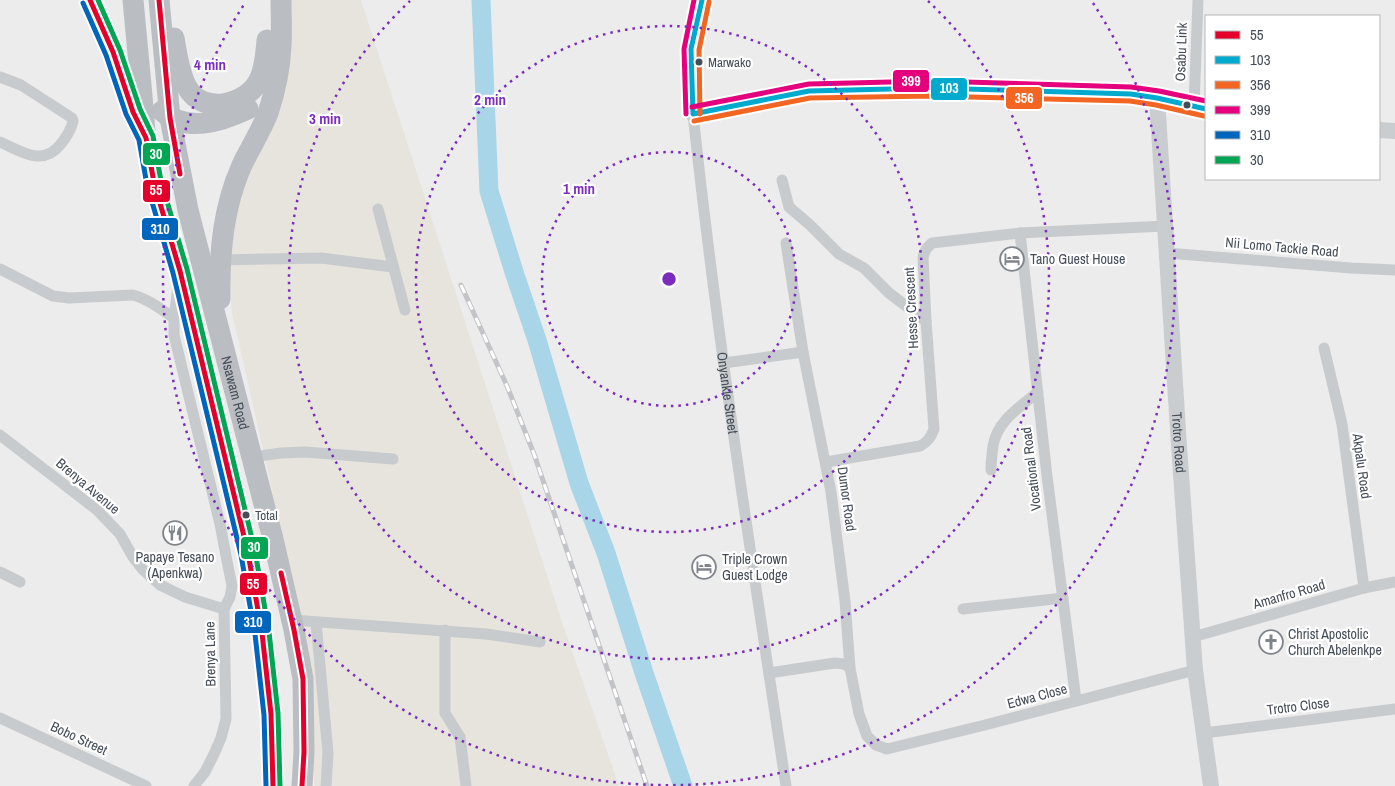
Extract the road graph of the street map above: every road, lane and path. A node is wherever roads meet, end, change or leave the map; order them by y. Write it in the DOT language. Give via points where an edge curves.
graph roads {
  1 [pos="90,0"];
  2 [pos="133,0"];
  3 [pos="140,0"];
  4 [pos="160,0"];
  5 [pos="269,0"];
  6 [pos="281,0"];
  7 [pos="702,0"];
  8 [pos="1198,0"];
  9 [pos="0,77"];
  10 [pos="275,83"];
  11 [pos="1157,98"];
  12 [pos="1200,107"];
  13 [pos="692,114"];
  14 [pos="170,118"];
  15 [pos="1380,130"];
  16 [pos="1395,131"];
  17 [pos="146,138"];
  18 [pos="0,142"];
  19 [pos="782,180"];
  20 [pos="378,209"];
  21 [pos="1165,226"];
  22 [pos="1020,234"];
  23 [pos="786,243"];
  24 [pos="1167,253"];
  25 [pos="220,260"];
  26 [pos="393,267"];
  27 [pos="0,269"];
  28 [pos="1395,270"];
  29 [pos="180,271"];
  30 [pos="405,310"];
  31 [pos="174,318"];
  32 [pos="926,321"];
  33 [pos="221,336"];
  34 [pos="1324,348"];
  35 [pos="803,352"];
  36 [pos="724,363"];
  37 [pos="1038,392"];
  38 [pos="0,435"];
  39 [pos="252,458"];
  40 [pos="393,459"];
  41 [pos="826,462"];
  42 [pos="991,470"];
  43 [pos="0,572"];
  44 [pos="20,582"];
  45 [pos="1395,582"];
  46 [pos="1364,588"];
  47 [pos="1063,598"];
  48 [pos="224,609"];
  49 [pos="963,609"];
  50 [pos="292,620"];
  51 [pos="316,622"];
  52 [pos="445,630"];
  53 [pos="262,633"];
  54 [pos="1193,637"];
  55 [pos="540,642"];
  56 [pos="850,668"];
  57 [pos="1195,670"];
  58 [pos="769,673"];
  59 [pos="1076,700"];
  60 [pos="1395,710"];
  61 [pos="0,718"];
  62 [pos="1204,733"];
  63 [pos="886,749"];
  64 [pos="146,786"];
  65 [pos="194,786"];
  66 [pos="272,786"];
  67 [pos="292,786"];
  68 [pos="302,786"];
  69 [pos="326,786"];
  70 [pos="466,786"];
  71 [pos="786,786"];
  72 [pos="1211,786"];
  1 -- 17 [label="highway"];
  2 -- 17 [label="highway, Nsawam Road"];
  3 -- 14 [label="highway" via="158,103"];
  4 -- 5 [label="highway" via="170,21 187,88 195,98 205,103 222,104 238,100 260,79 268,36"];
  4 -- 14 [label="highway, Nsawam Road"];
  6 -- 10 [label="highway" via="281,46"];
  7 -- 13 [label="street, Onyankle Street" via="691,49"];
  8 -- 12 [label="street, Osabu Link"];
  9 -- 18 [label="street" via="21,85 73,121 66,138 48,156 32,156"];
  10 -- 14 [label="highway" via="254,106 224,118 190,124"];
  10 -- 25 [label="highway" via="267,114 235,182 222,231"];
  11 -- 12 [label="street"];
  11 -- 13 [label="street" via="1131,94 1001,90 858,89 810,92"];
  11 -- 21 [label="street, Trotro Road"];
  13 -- 36 [label="street, Onyankle Street"];
  14 -- 33 [label="highway, Nsawam Road" via="188,210"];
  15 -- 16 [label="street"];
  17 -- 29 [label="highway, Nsawam Road" via="154,183"];
  19 -- 32 [label="street" via="789,207 839,254 864,268 889,293"];
  20 -- 26 [label="street"];
  21 -- 22 [label="street, Hesse Crescent"];
  21 -- 24 [label="street, Trotro Road"];
  22 -- 32 [label="street, Hesse Crescent" via="930,244 922,257"];
  22 -- 37 [label="street, Vocational Road"];
  23 -- 35 [label="street, Dumor Road"];
  24 -- 28 [label="street, Nii Lomo Tackie Road"];
  24 -- 54 [label="street, Trotro Road"];
  25 -- 26 [label="street" via="321,258"];
  25 -- 33 [label="highway"];
  26 -- 30 [label="street"];
  27 -- 31 [label="street" via="53,296 133,295"];
  29 -- 31 [label="street, Brenya Lane"];
  29 -- 53 [label="highway, Nsawam Road" via="250,562"];
  31 -- 48 [label="street, Brenya Lane" via="174,335 228,561 232,586"];
  32 -- 41 [label="street, Hesse Crescent" via="934,429 931,437 920,446"];
  33 -- 39 [label="highway, Nsawam Road"];
  34 -- 46 [label="street, Akpalu Road" via="1342,424"];
  35 -- 36 [label="street"];
  35 -- 41 [label="street, Dumor Road"];
  36 -- 58 [label="street, Onyankle Street"];
  37 -- 42 [label="street" via="1004,420 998,429"];
  37 -- 47 [label="street, Vocational Road"];
  38 -- 48 [label="street, Brenya Avenue" via="97,510 120,534 143,570 160,585"];
  39 -- 40 [label="street" via="304,452"];
  39 -- 50 [label="highway, Nsawam Road"];
  41 -- 56 [label="street, Dumor Road"];
  43 -- 44 [label="street"];
  45 -- 46 [label="street, Amanfro Road"];
  46 -- 54 [label="street, Amanfro Road"];
  47 -- 49 [label="street"];
  47 -- 59 [label="street, Vocational Road"];
  48 -- 65 [label="street, Brenya Lane" via="226,719 214,754"];
  50 -- 51 [label="street"];
  50 -- 68 [label="highway, Nsawam Road" via="303,679"];
  51 -- 52 [label="street"];
  51 -- 69 [label="street" via="328,752"];
  52 -- 55 [label="street"];
  52 -- 70 [label="street" via="445,713 460,737"];
  53 -- 66 [label="highway, Nsawam Road" via="271,714"];
  53 -- 67 [label="highway" via="273,632 286,642 291,684"];
  54 -- 57 [label="street, Trotro Road"];
  56 -- 58 [label="street" via="835,663"];
  56 -- 63 [label="street, Dumor Road" via="858,714 867,736"];
  57 -- 59 [label="street, Edwa Close"];
  57 -- 62 [label="street, Trotro Road"];
  58 -- 71 [label="street, Onyankle Street"];
  59 -- 63 [label="street, Edwa Close"];
  60 -- 62 [label="street, Trotro Close"];
  61 -- 64 [label="street, Bobo Street"];
  62 -- 72 [label="street, Trotro Road"];
}
